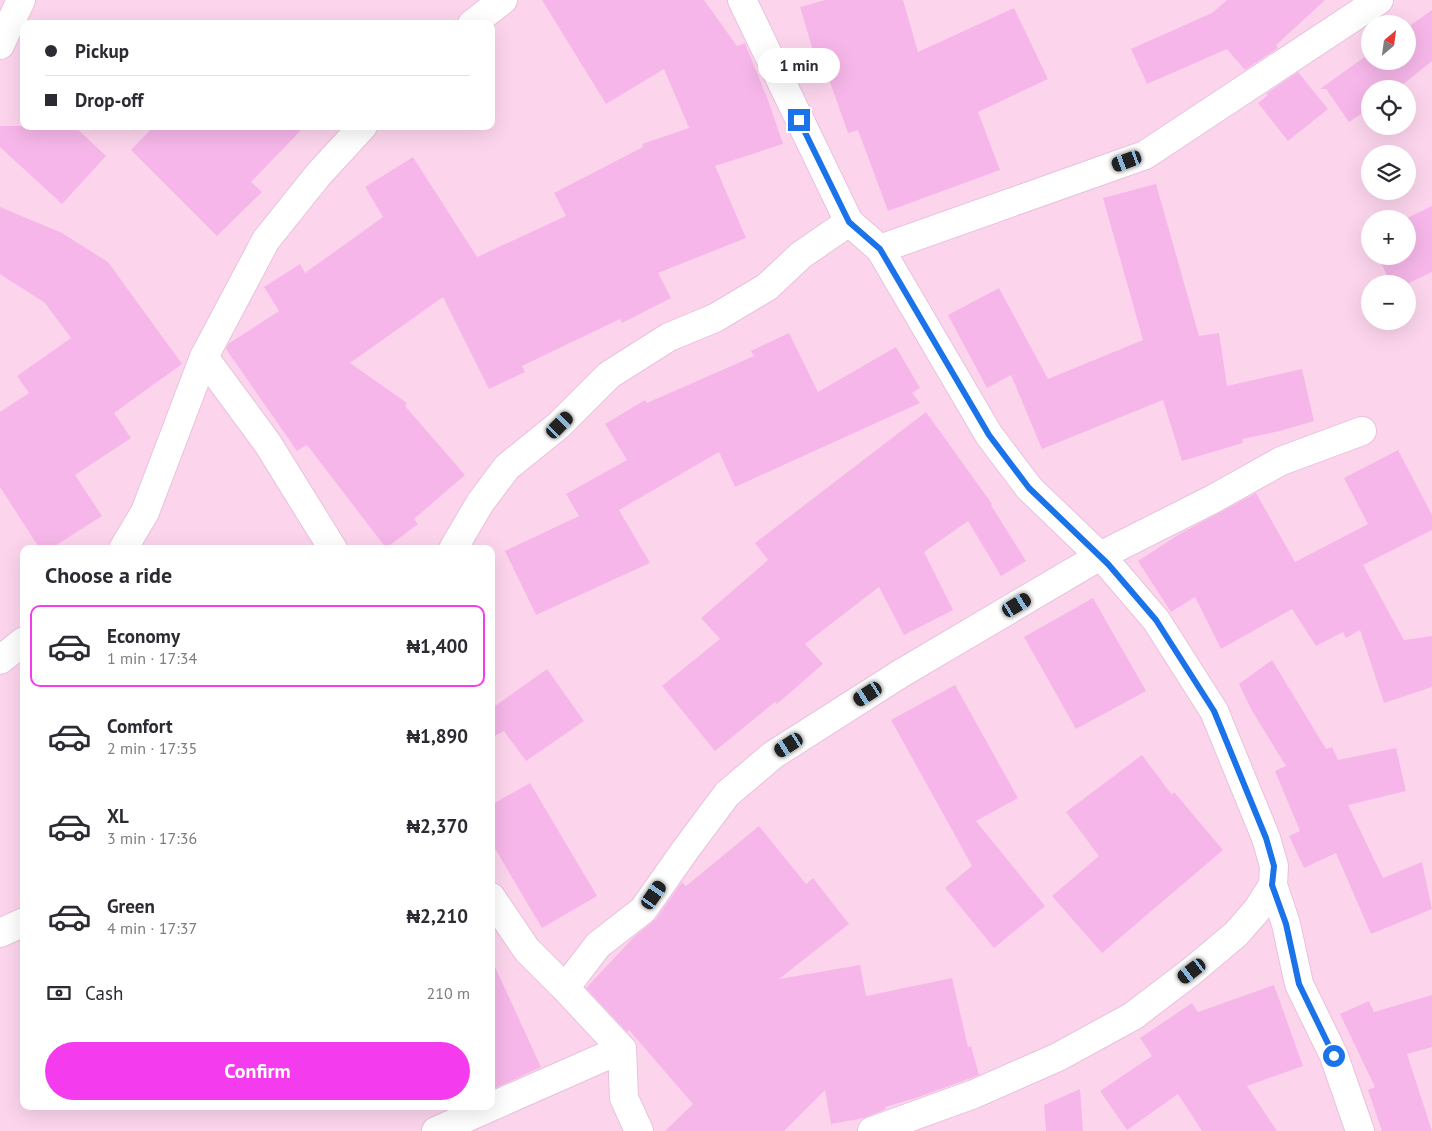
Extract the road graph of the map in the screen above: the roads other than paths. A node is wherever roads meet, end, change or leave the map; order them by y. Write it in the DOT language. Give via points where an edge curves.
graph roads {
  1 [pos="21,0"];
  2 [pos="503,0"];
  3 [pos="742,0"];
  4 [pos="1379,0"];
  5 [pos="477,20"];
  6 [pos="0,45"];
  7 [pos="359,130"];
  8 [pos="849,222"];
  9 [pos="880,249"];
  10 [pos="204,357"];
  11 [pos="1362,431"];
  12 [pos="125,545"];
  13 [pos="331,545"];
  14 [pos="455,545"];
  15 [pos="1100,556"];
  16 [pos="20,644"];
  17 [pos="0,660"];
  18 [pos="1272,885"];
  19 [pos="495,903"];
  20 [pos="20,924"];
  21 [pos="0,933"];
  22 [pos="565,988"];
  23 [pos="622,1049"];
  24 [pos="495,1105"];
  25 [pos="484,1110"];
  26 [pos="436,1131"];
  27 [pos="639,1131"];
  28 [pos="872,1131"];
  29 [pos="1360,1131"];
  1 -- 6 [label="street"];
  2 -- 5 [label="street"];
  3 -- 8 [label="street"];
  4 -- 9 [label="street" via="1145,155"];
  7 -- 10 [label="street" via="266,240"];
  8 -- 9 [label="street"];
  8 -- 14 [label="street" via="801,255 767,287 715,318 669,337 609,376 560,425 507,467 480,503"];
  9 -- 15 [label="street" via="989,435 1029,488"];
  10 -- 12 [label="street" via="144,512"];
  10 -- 13 [label="street" via="268,444"];
  11 -- 15 [label="street" via="1282,461"];
  15 -- 18 [label="street" via="1156,620 1214,711 1266,838 1274,866"];
  15 -- 22 [label="street" via="900,674 773,755 727,794 643,910 598,945"];
  16 -- 17 [label="street"];
  18 -- 28 [label="street" via="1257,910 1236,934 1133,1016 1041,1065 974,1094"];
  18 -- 29 [label="street" via="1286,924 1299,984 1334,1056"];
  19 -- 22 [label="street" via="527,950"];
  20 -- 21 [label="street"];
  22 -- 23 [label="street"];
  23 -- 24 [label="street"];
  23 -- 27 [label="street" via="624,1098"];
  25 -- 26 [label="street"];
}
